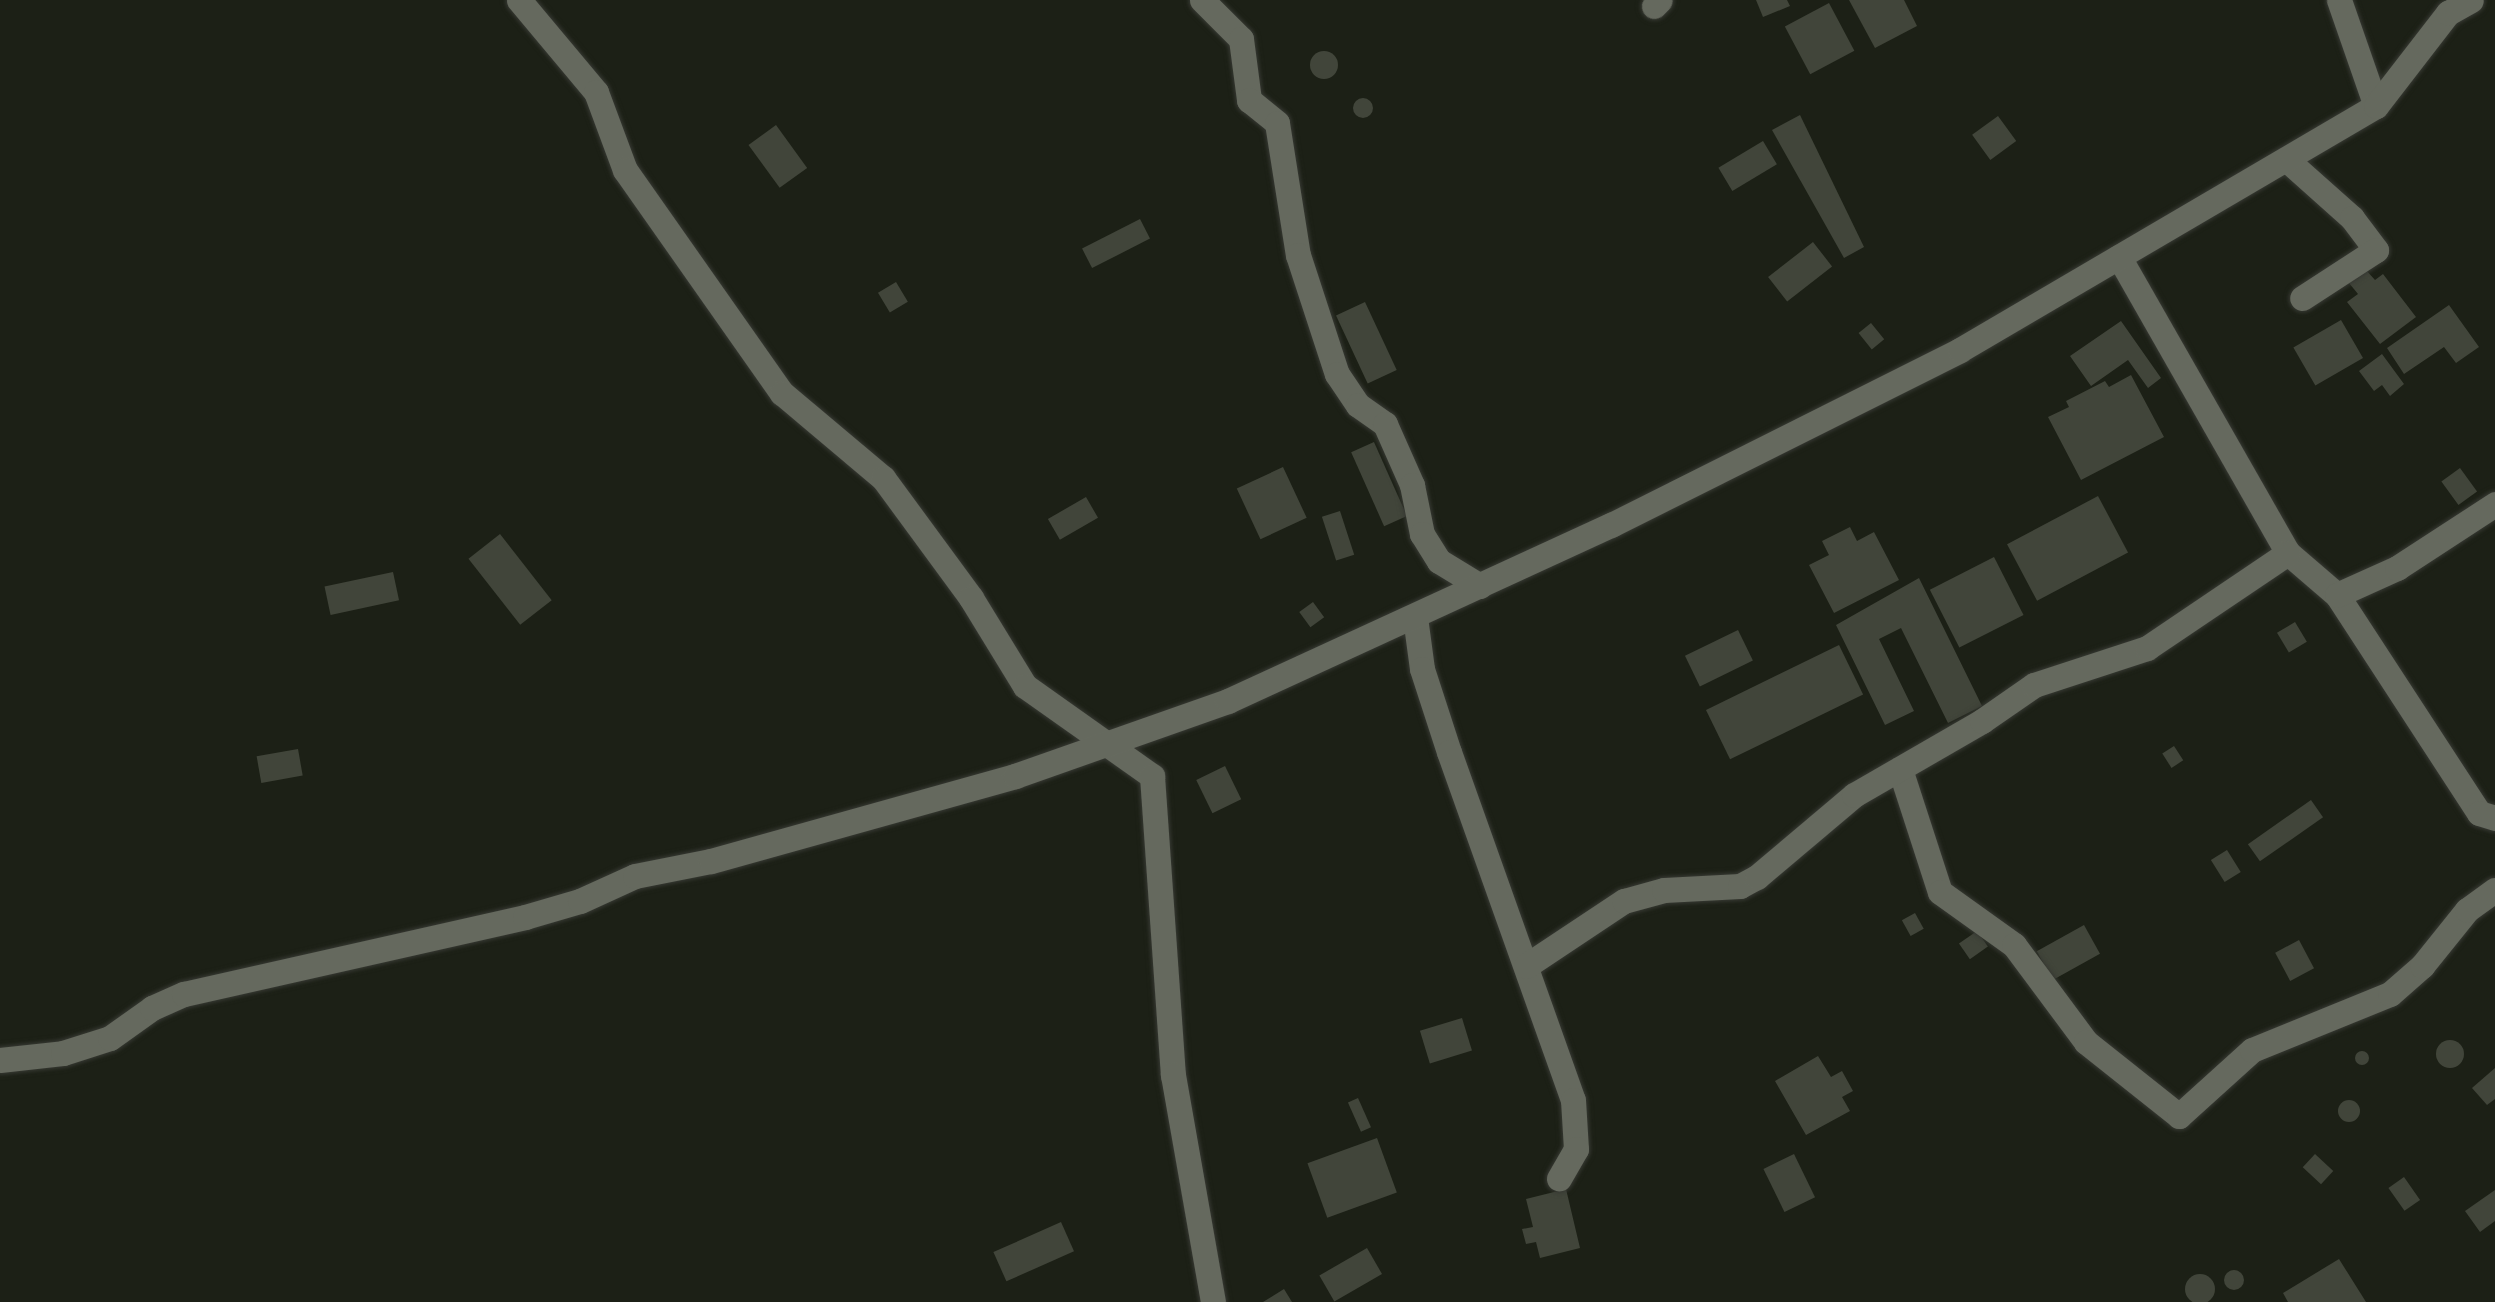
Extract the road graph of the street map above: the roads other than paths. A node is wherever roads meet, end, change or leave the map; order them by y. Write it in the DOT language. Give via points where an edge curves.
graph roads {
  1 [pos="520,0"];
  2 [pos="1202,0"];
  3 [pos="2340,0"];
  4 [pos="2470,0"];
  5 [pos="2376,106"];
  6 [pos="2287,160"];
  7 [pos="2119,257"];
  8 [pos="2302,298"];
  9 [pos="2495,504"];
  10 [pos="2288,553"];
  11 [pos="1480,586"];
  12 [pos="2337,595"];
  13 [pos="1415,617"];
  14 [pos="1107,745"];
  15 [pos="1900,769"];
  16 [pos="2495,818"];
  17 [pos="2495,890"];
  18 [pos="1526,966"];
  19 [pos="0,1060"];
  20 [pos="1559,1178"];
  21 [pos="1213,1302"];
  1 -- 14 [label="street" via="596,92 625,170 782,393 883,478 1025,686"];
  2 -- 11 [label="street" via="1240,39 1250,100 1277,123 1298,256 1338,374 1358,406 1385,424 1412,485 1422,534 1440,561"];
  3 -- 5 [label="street"];
  4 -- 5 [label="street" via="2448,13"];
  5 -- 6 [label="street"];
  6 -- 7 [label="street"];
  6 -- 8 [label="street" via="2352,218 2376,250"];
  7 -- 10 [label="street"];
  7 -- 11 [label="street" via="1960,350"];
  9 -- 12 [label="street" via="2397,568"];
  10 -- 12 [label="street"];
  10 -- 15 [label="street" via="2146,648 2034,685"];
  11 -- 13 [label="street"];
  12 -- 16 [label="street" via="2479,812"];
  13 -- 14 [label="street" via="1228,702"];
  13 -- 18 [label="street" via="1422,669"];
  14 -- 19 [label="street" via="711,861 636,876 525,917 184,994 110,1038 63,1053"];
  14 -- 21 [label="street" via="1152,776 1173,1075"];
  15 -- 17 [label="street" via="1940,892 2014,945 2086,1042 2179,1116 2252,1050 2390,994 2466,910"];
  15 -- 18 [label="street" via="1854,795 1740,886 1664,890 1624,902"];
  18 -- 20 [label="street" via="1573,1100 1576,1148"];
}
